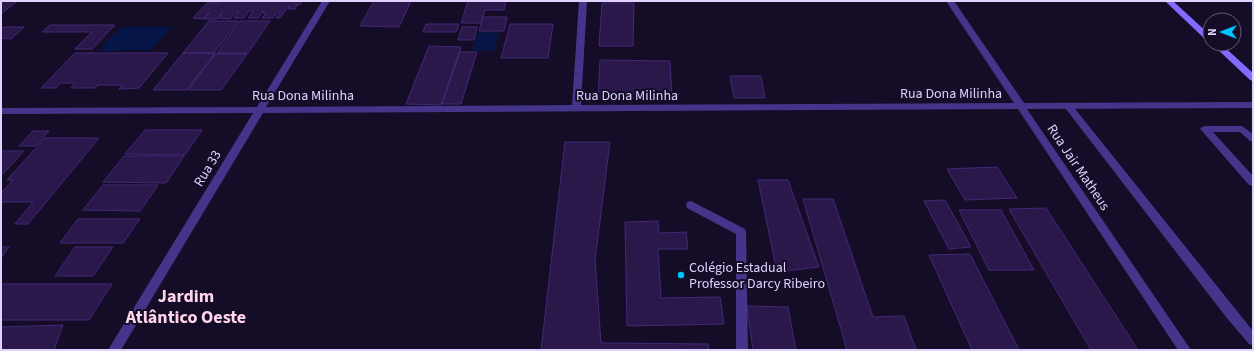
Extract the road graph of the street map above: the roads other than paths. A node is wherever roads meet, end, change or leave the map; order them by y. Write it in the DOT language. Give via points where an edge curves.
graph roads {
  1 [pos="326,1"];
  2 [pos="583,1"];
  3 [pos="950,1"];
  4 [pos="1169,1"];
  5 [pos="1202,32"];
  6 [pos="1225,52"];
  7 [pos="1253,78"];
  8 [pos="1253,106"];
  9 [pos="1022,107"];
  10 [pos="1069,107"];
  11 [pos="260,109"];
  12 [pos="576,109"];
  13 [pos="1,111"];
  14 [pos="1253,139"];
  15 [pos="1253,182"];
  16 [pos="691,205"];
  17 [pos="1253,340"];
  18 [pos="114,350"];
  19 [pos="742,350"];
  20 [pos="1184,350"];
  1 -- 11 [label="street, Rua 33"];
  2 -- 12 [label="street"];
  3 -- 9 [label="street, Rua Jair Matheus"];
  4 -- 5 [label="street"];
  6 -- 7 [label="street"];
  8 -- 10 [label="street, Rua Dona Milinha"];
  9 -- 10 [label="street, Rua Dona Milinha"];
  9 -- 12 [label="street, Rua Dona Milinha"];
  9 -- 20 [label="street, Rua Jair Matheus"];
  10 -- 17 [label="street"];
  11 -- 12 [label="street, Rua Dona Milinha"];
  11 -- 13 [label="street, Rua Dona Milinha"];
  11 -- 18 [label="street, Rua 33"];
  14 -- 15 [label="street" via="1242,129 1205,129"];
  16 -- 19 [label="street" via="741,232"];
}
